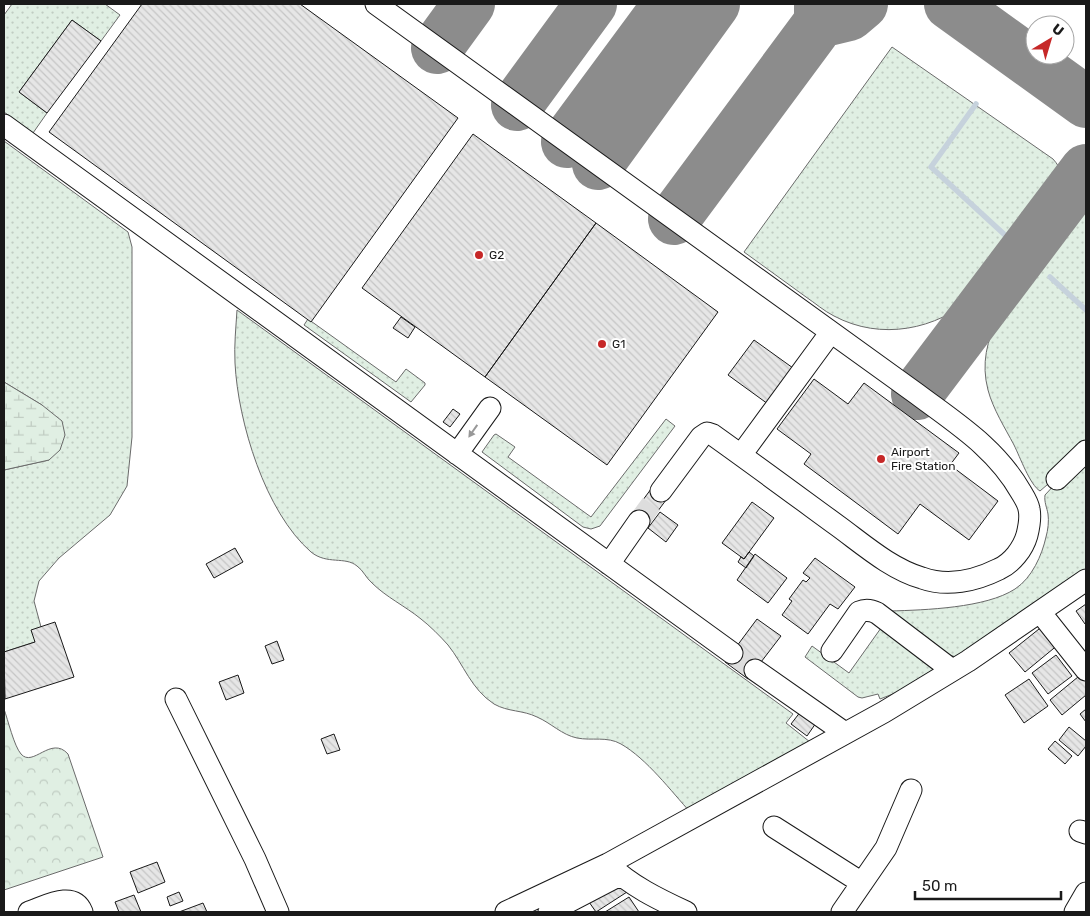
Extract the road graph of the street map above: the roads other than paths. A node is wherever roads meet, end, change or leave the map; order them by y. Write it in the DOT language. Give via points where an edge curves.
graph roads {
  1 [pos="376,4"];
  2 [pos="4,125"];
  3 [pos="831,332"];
  4 [pos="490,408"];
  5 [pos="1086,451"];
  6 [pos="457,454"];
  7 [pos="741,455"];
  8 [pos="1058,479"];
  9 [pos="661,491"];
  10 [pos="639,521"];
  11 [pos="609,564"];
  12 [pos="1086,580"];
  13 [pos="1040,612"];
  14 [pos="832,651"];
  15 [pos="732,653"];
  16 [pos="755,670"];
  17 [pos="952,670"];
  18 [pos="1086,670"];
  19 [pos="176,699"];
  20 [pos="845,733"];
  21 [pos="911,790"];
  22 [pos="774,827"];
  23 [pos="614,870"];
  24 [pos="862,883"];
  25 [pos="1086,893"];
  26 [pos="30,912"];
  27 [pos="82,912"];
  28 [pos="278,912"];
  29 [pos="506,912"];
  30 [pos="549,912"];
  31 [pos="686,912"];
  32 [pos="842,912"];
  33 [pos="1075,912"];
  1 -- 3 [label="street"];
  2 -- 6 [label="street"];
  3 -- 7 [label="street"];
  3 -- 7 [label="street" via="985,446 1001,462 1029,507 1030,524 1025,542 1015,557 1004,567 964,581 941,582 904,572"];
  4 -- 6 [label="street, one-way"];
  5 -- 8 [label="street"];
  6 -- 11 [label="street"];
  7 -- 9 [label="street" via="707,433"];
  10 -- 11 [label="street"];
  11 -- 15 [label="street"];
  12 -- 13 [label="street"];
  13 -- 17 [label="street"];
  13 -- 18 [label="street"];
  14 -- 17 [label="street" via="860,612 871,610"];
  16 -- 20 [label="street"];
  17 -- 20 [label="street"];
  19 -- 28 [label="street"];
  20 -- 23 [label="street"];
  21 -- 24 [label="street" via="886,848"];
  22 -- 24 [label="street"];
  23 -- 29 [label="street"];
  23 -- 30 [label="street"];
  23 -- 31 [label="street" via="649,894"];
  24 -- 32 [label="street"];
  25 -- 33 [label="street"];
  26 -- 27 [label="street" via="68,900 76,903"];
}
